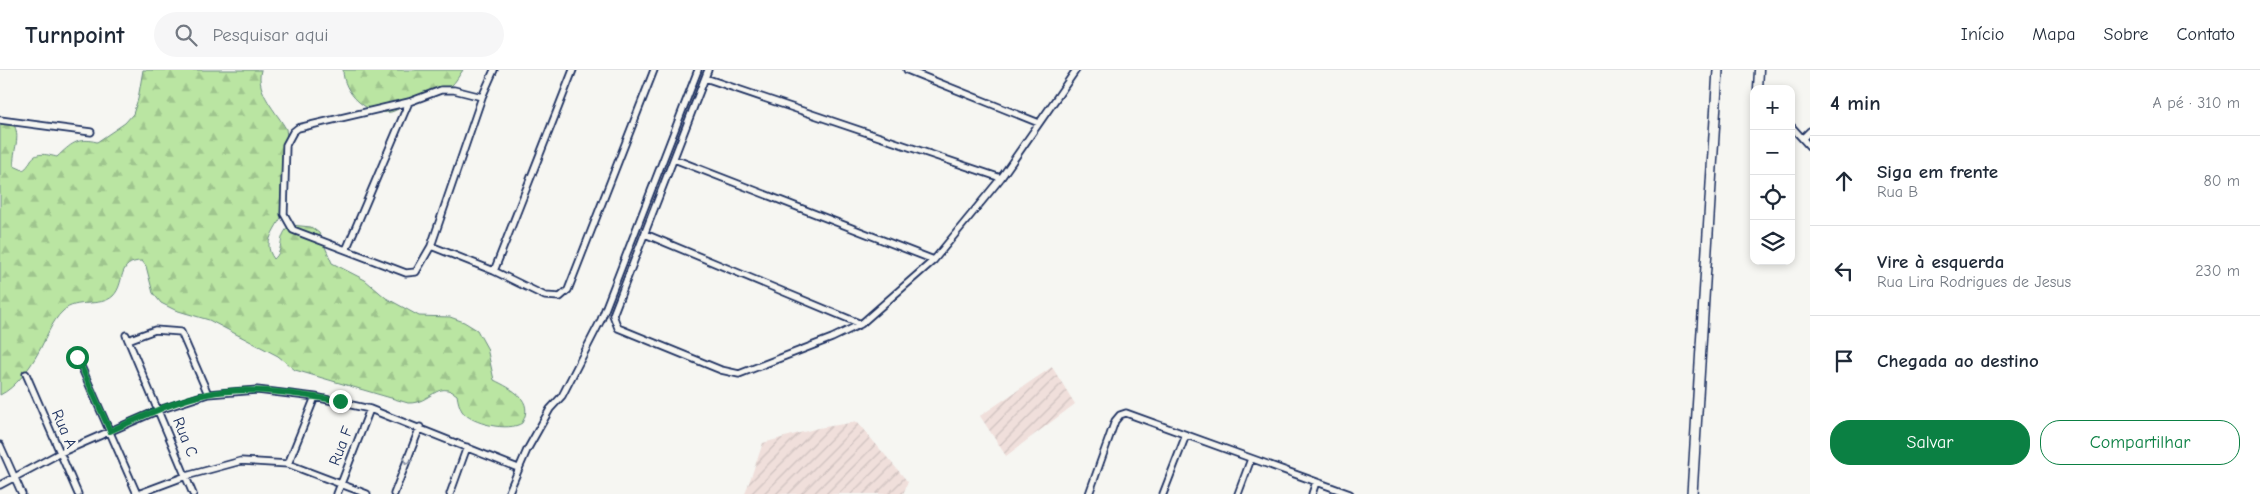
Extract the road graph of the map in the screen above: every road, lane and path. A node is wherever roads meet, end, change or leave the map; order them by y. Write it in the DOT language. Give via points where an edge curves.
graph roads {
  1 [pos="494,70"];
  2 [pos="573,70"];
  3 [pos="654,70"];
  4 [pos="698,70"];
  5 [pos="708,70"];
  6 [pos="906,70"];
  7 [pos="1076,70"];
  8 [pos="1718,70"];
  9 [pos="1759,70"];
  10 [pos="705,78"];
  11 [pos="1758,85"];
  12 [pos="482,97"];
  13 [pos="409,102"];
  14 [pos="0,120"];
  15 [pos="1039,123"];
  16 [pos="1795,130"];
  17 [pos="1810,131"];
  18 [pos="91,132"];
  19 [pos="1803,138"];
  20 [pos="1810,147"];
  21 [pos="674,159"];
  22 [pos="1001,178"];
  23 [pos="645,234"];
  24 [pos="431,246"];
  25 [pos="346,250"];
  26 [pos="934,260"];
  27 [pos="494,271"];
  28 [pos="861,324"];
  29 [pos="77,357"];
  30 [pos="26,374"];
  31 [pos="208,394"];
  32 [pos="315,397"];
  33 [pos="370,408"];
  34 [pos="159,410"];
  35 [pos="420,427"];
  36 [pos="110,431"];
  37 [pos="1186,434"];
  38 [pos="0,445"];
  39 [pos="467,447"];
  40 [pos="60,453"];
  41 [pos="1251,459"];
  42 [pos="288,464"];
  43 [pos="518,468"];
  44 [pos="186,476"];
  45 [pos="15,478"];
  46 [pos="1316,482"];
  47 [pos="341,484"];
  48 [pos="0,486"];
  49 [pos="22,494"];
  50 [pos="78,494"];
  51 [pos="137,494"];
  52 [pos="193,494"];
  53 [pos="337,494"];
  54 [pos="367,494"];
  55 [pos="394,494"];
  56 [pos="450,494"];
  57 [pos="508,494"];
  58 [pos="1088,494"];
  59 [pos="1163,494"];
  60 [pos="1238,494"];
  61 [pos="1312,494"];
  62 [pos="1350,494"];
  63 [pos="1692,494"];
  1 -- 12 [label="street"];
  2 -- 27 [label="street"];
  3 -- 27 [label="street" via="568,290 560,297 545,296"];
  4 -- 43 [label="street" via="601,320 562,396 550,409"];
  5 -- 10 [label="street"];
  6 -- 15 [label="street"];
  7 -- 15 [label="street"];
  8 -- 63 [label="main road"];
  9 -- 11 [label="street"];
  10 -- 21 [label="street"];
  10 -- 22 [label="street"];
  12 -- 13 [label="street" via="441,90"];
  12 -- 24 [label="street"];
  13 -- 25 [label="street"];
  13 -- 25 [label="street" via="298,128 286,144 284,214 287,222 293,230"];
  14 -- 18 [label="street"];
  15 -- 22 [label="street"];
  16 -- 19 [label="street"];
  17 -- 19 [label="street"];
  19 -- 20 [label="street"];
  21 -- 23 [label="street"];
  21 -- 26 [label="street"];
  22 -- 26 [label="street"];
  23 -- 28 [label="street"];
  23 -- 28 [label="street" via="613,316 618,328 721,370 739,374"];
  24 -- 25 [label="street" via="416,272 406,272"];
  24 -- 27 [label="street"];
  26 -- 28 [label="street"];
  29 -- 36 [label="street"];
  30 -- 40 [label="street, Rua A"];
  31 -- 32 [label="street" via="257,390"];
  31 -- 34 [label="street"];
  31 -- 34 [label="street, Rua C" via="181,332 155,330 127,338"];
  32 -- 33 [label="street"];
  32 -- 42 [label="street"];
  33 -- 35 [label="street"];
  33 -- 47 [label="street, Rua F"];
  34 -- 36 [label="street"];
  34 -- 44 [label="street, Rua C"];
  35 -- 39 [label="street"];
  35 -- 55 [label="street, one-way"];
  36 -- 40 [label="street"];
  36 -- 51 [label="street"];
  37 -- 41 [label="street"];
  37 -- 58 [label="street" via="1123,413 1115,421"];
  37 -- 59 [label="street"];
  38 -- 45 [label="street"];
  39 -- 43 [label="street"];
  39 -- 56 [label="street"];
  40 -- 45 [label="street"];
  40 -- 50 [label="street, Rua A"];
  41 -- 46 [label="street"];
  41 -- 60 [label="street"];
  42 -- 44 [label="street" via="240,461"];
  42 -- 47 [label="street"];
  43 -- 57 [label="street"];
  44 -- 51 [label="street"];
  44 -- 52 [label="street, Rua C"];
  45 -- 48 [label="street"];
  45 -- 49 [label="street"];
  46 -- 61 [label="street"];
  46 -- 62 [label="street"];
  47 -- 53 [label="street, Rua F"];
  47 -- 54 [label="street"];
}
